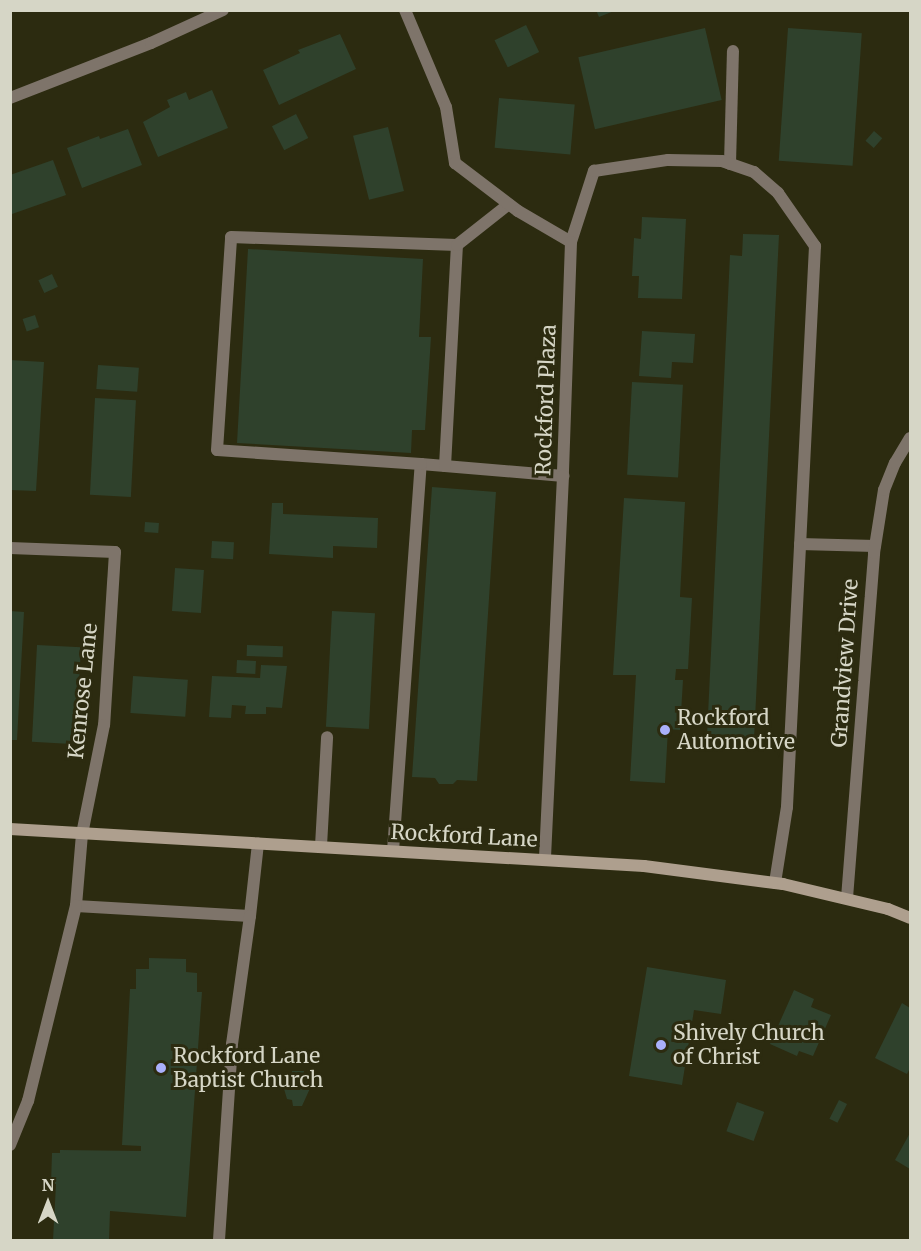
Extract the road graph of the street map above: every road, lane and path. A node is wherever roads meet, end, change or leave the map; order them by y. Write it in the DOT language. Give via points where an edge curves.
graph roads {
  1 [pos="223,10"];
  2 [pos="405,10"];
  3 [pos="733,51"];
  4 [pos="10,98"];
  5 [pos="730,164"];
  6 [pos="509,204"];
  7 [pos="571,242"];
  8 [pos="457,245"];
  9 [pos="910,438"];
  10 [pos="421,464"];
  11 [pos="445,466"];
  12 [pos="563,476"];
  13 [pos="800,544"];
  14 [pos="874,546"];
  15 [pos="10,548"];
  16 [pos="327,737"];
  17 [pos="10,829"];
  18 [pos="82,834"];
  19 [pos="258,843"];
  20 [pos="321,846"];
  21 [pos="393,851"];
  22 [pos="545,860"];
  23 [pos="775,883"];
  24 [pos="847,898"];
  25 [pos="76,906"];
  26 [pos="250,916"];
  27 [pos="910,918"];
  28 [pos="10,1145"];
  29 [pos="219,1240"];
  1 -- 4 [label="street"];
  2 -- 6 [label="street" via="446,107 455,163"];
  3 -- 5 [label="street"];
  5 -- 7 [label="street, Rockford Plaza" via="722,160 668,160 594,171"];
  5 -- 13 [label="street" via="754,172 778,193 815,246"];
  6 -- 7 [label="street"];
  6 -- 8 [label="street"];
  7 -- 12 [label="street, Rockford Plaza"];
  8 -- 10 [label="street" via="231,237 217,450"];
  8 -- 11 [label="street"];
  9 -- 14 [label="street, Grandview Drive" via="884,490"];
  10 -- 11 [label="street"];
  10 -- 21 [label="street"];
  11 -- 12 [label="street"];
  12 -- 22 [label="street, Rockford Plaza"];
  13 -- 14 [label="street"];
  13 -- 23 [label="street" via="787,807"];
  14 -- 24 [label="street, Grandview Drive"];
  15 -- 18 [label="street, Kenrose Lane" via="115,552 104,725"];
  16 -- 20 [label="street"];
  17 -- 18 [label="main road, Rockford Lane"];
  18 -- 19 [label="main road, Rockford Lane"];
  18 -- 25 [label="street, Kenrose Lane"];
  19 -- 20 [label="main road, Rockford Lane"];
  19 -- 26 [label="street"];
  20 -- 21 [label="main road, Rockford Lane"];
  21 -- 22 [label="main road, Rockford Lane"];
  22 -- 23 [label="main road, Rockford Lane" via="644,866"];
  23 -- 24 [label="main road, Rockford Lane"];
  24 -- 27 [label="main road, Rockford Lane"];
  25 -- 26 [label="street"];
  25 -- 28 [label="street, Kenrose Lane" via="28,1101"];
  26 -- 29 [label="street" via="232,1044"];
}
